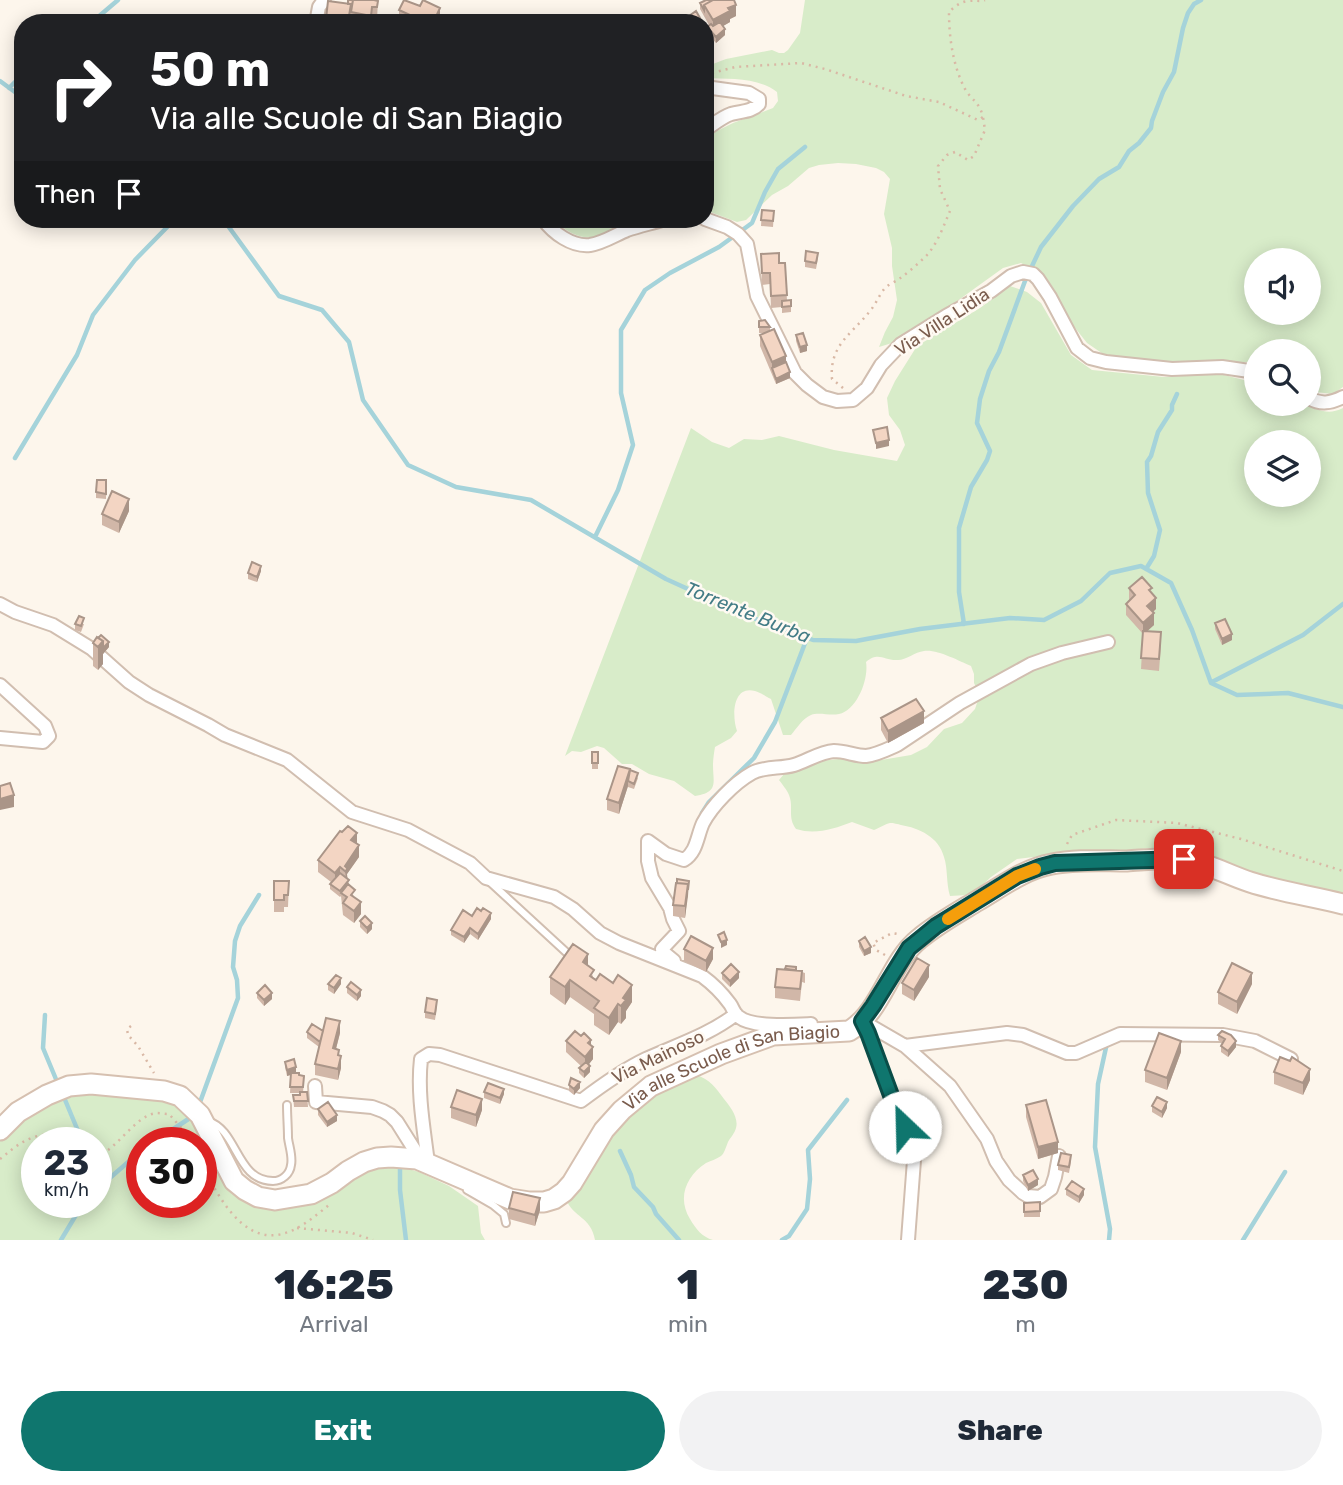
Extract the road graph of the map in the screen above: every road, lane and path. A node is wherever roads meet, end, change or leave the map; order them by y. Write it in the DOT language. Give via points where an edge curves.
graph roads {
  1 [pos="985,0"];
  2 [pos="714,73"];
  3 [pos="714,88"];
  4 [pos="983,117"];
  5 [pos="714,124"];
  6 [pos="714,222"];
  7 [pos="551,228"];
  8 [pos="635,228"];
  9 [pos="1244,370"];
  10 [pos="859,396"];
  11 [pos="1343,397"];
  12 [pos="1321,402"];
  13 [pos="0,604"];
  14 [pos="1108,642"];
  15 [pos="0,685"];
  16 [pos="0,738"];
  17 [pos="1055,863"];
  18 [pos="1343,871"];
  19 [pos="486,878"];
  20 [pos="1343,904"];
  21 [pos="919,938"];
  22 [pos="566,952"];
  23 [pos="886,956"];
  24 [pos="894,960"];
  25 [pos="907,965"];
  26 [pos="679,967"];
  27 [pos="736,1014"];
  28 [pos="862,1021"];
  29 [pos="131,1026"];
  30 [pos="905,1046"];
  31 [pos="1291,1059"];
  32 [pos="159,1077"];
  33 [pos="315,1086"];
  34 [pos="287,1105"];
  35 [pos="196,1112"];
  36 [pos="9,1115"];
  37 [pos="134,1127"];
  38 [pos="180,1127"];
  39 [pos="0,1130"];
  40 [pos="126,1134"];
  41 [pos="21,1142"];
  42 [pos="112,1147"];
  43 [pos="1059,1156"];
  44 [pos="0,1159"];
  45 [pos="435,1168"];
  46 [pos="463,1188"];
  47 [pos="506,1223"];
  48 [pos="297,1228"];
  49 [pos="373,1240"];
  50 [pos="908,1240"];
  1 -- 4 [label="path" via="968,0 949,12 959,76"];
  2 -- 4 [label="path" via="801,63 939,102 978,120"];
  3 -- 5 [label="street" via="749,93 759,104"];
  4 -- 10 [label="path" via="985,130 974,156 968,160 955,152 939,166 940,189 950,211 929,253 886,287 834,358 832,379"];
  6 -- 10 [label="street" via="747,244 757,296 795,373 823,397 845,401"];
  7 -- 8 [label="street" via="583,245"];
  9 -- 10 [label="street, Via Villa Lidia" via="1171,369 1090,358 1077,348 1038,279 1023,271 901,344"];
  11 -- 12 [label="street"];
  13 -- 19 [label="street" via="53,625 92,649 149,695 225,735 287,760 352,812 408,830 470,863"];
  14 -- 26 [label="street" via="1031,664 886,750 867,756 829,752 792,766 754,772 711,811 684,860 648,841 652,878 679,931 662,949"];
  15 -- 16 [label="street" via="45,726 49,736 43,742"];
  17 -- 18 [label="path" via="1072,835 1116,820 1177,823"];
  17 -- 20 [label="street, Via alle Scuole di San Biagio" via="1184,859 1250,882"];
  17 -- 21 [label="street, Via alle Scuole di San Biagio" via="1017,876"];
  19 -- 22 [label="lane"];
  19 -- 26 [label="street" via="554,897 600,933"];
  21 -- 23 [label="path" via="892,933 873,943"];
  21 -- 28 [label="street, Via alle Scuole di San Biagio"];
  24 -- 25 [label="path, bridge"];
  26 -- 27 [label="street" via="714,985"];
  27 -- 28 [label="street" via="763,1024"];
  27 -- 45 [label="street, Via Mainoso" via="721,1026 644,1060 581,1101 429,1054 421,1059 420,1069 424,1125"];
  28 -- 30 [label="street"];
  28 -- 45 [label="street, Via alle Scuole di San Biagio" via="849,1031 773,1035 651,1086 604,1130 572,1183 554,1199 510,1199"];
  28 -- 50 [label="street" via="915,1147"];
  29 -- 32 [label="path" via="128,1035"];
  30 -- 31 [label="street" via="1007,1033 1068,1053 1120,1034 1223,1035 1255,1041"];
  30 -- 43 [label="street" via="950,1086 987,1139 996,1161 1023,1193 1046,1194 1054,1183"];
  33 -- 45 [label="street" via="316,1102 372,1107 390,1115 414,1149"];
  34 -- 35 [label="lane" via="292,1165 277,1181 255,1175 242,1163 223,1130"];
  35 -- 36 [label="street" via="180,1096 164,1091 91,1084 69,1086"];
  35 -- 45 [label="street, Via alle Scuole di San Biagio" via="234,1181 258,1197 275,1200 311,1195 377,1158"];
  36 -- 39 [label="street"];
  37 -- 38 [label="path" via="155,1113 169,1114"];
  40 -- 42 [label="path"];
  41 -- 44 [label="path"];
  46 -- 47 [label="lane" via="493,1205 504,1214"];
  48 -- 49 [label="path" via="352,1233"];
}
